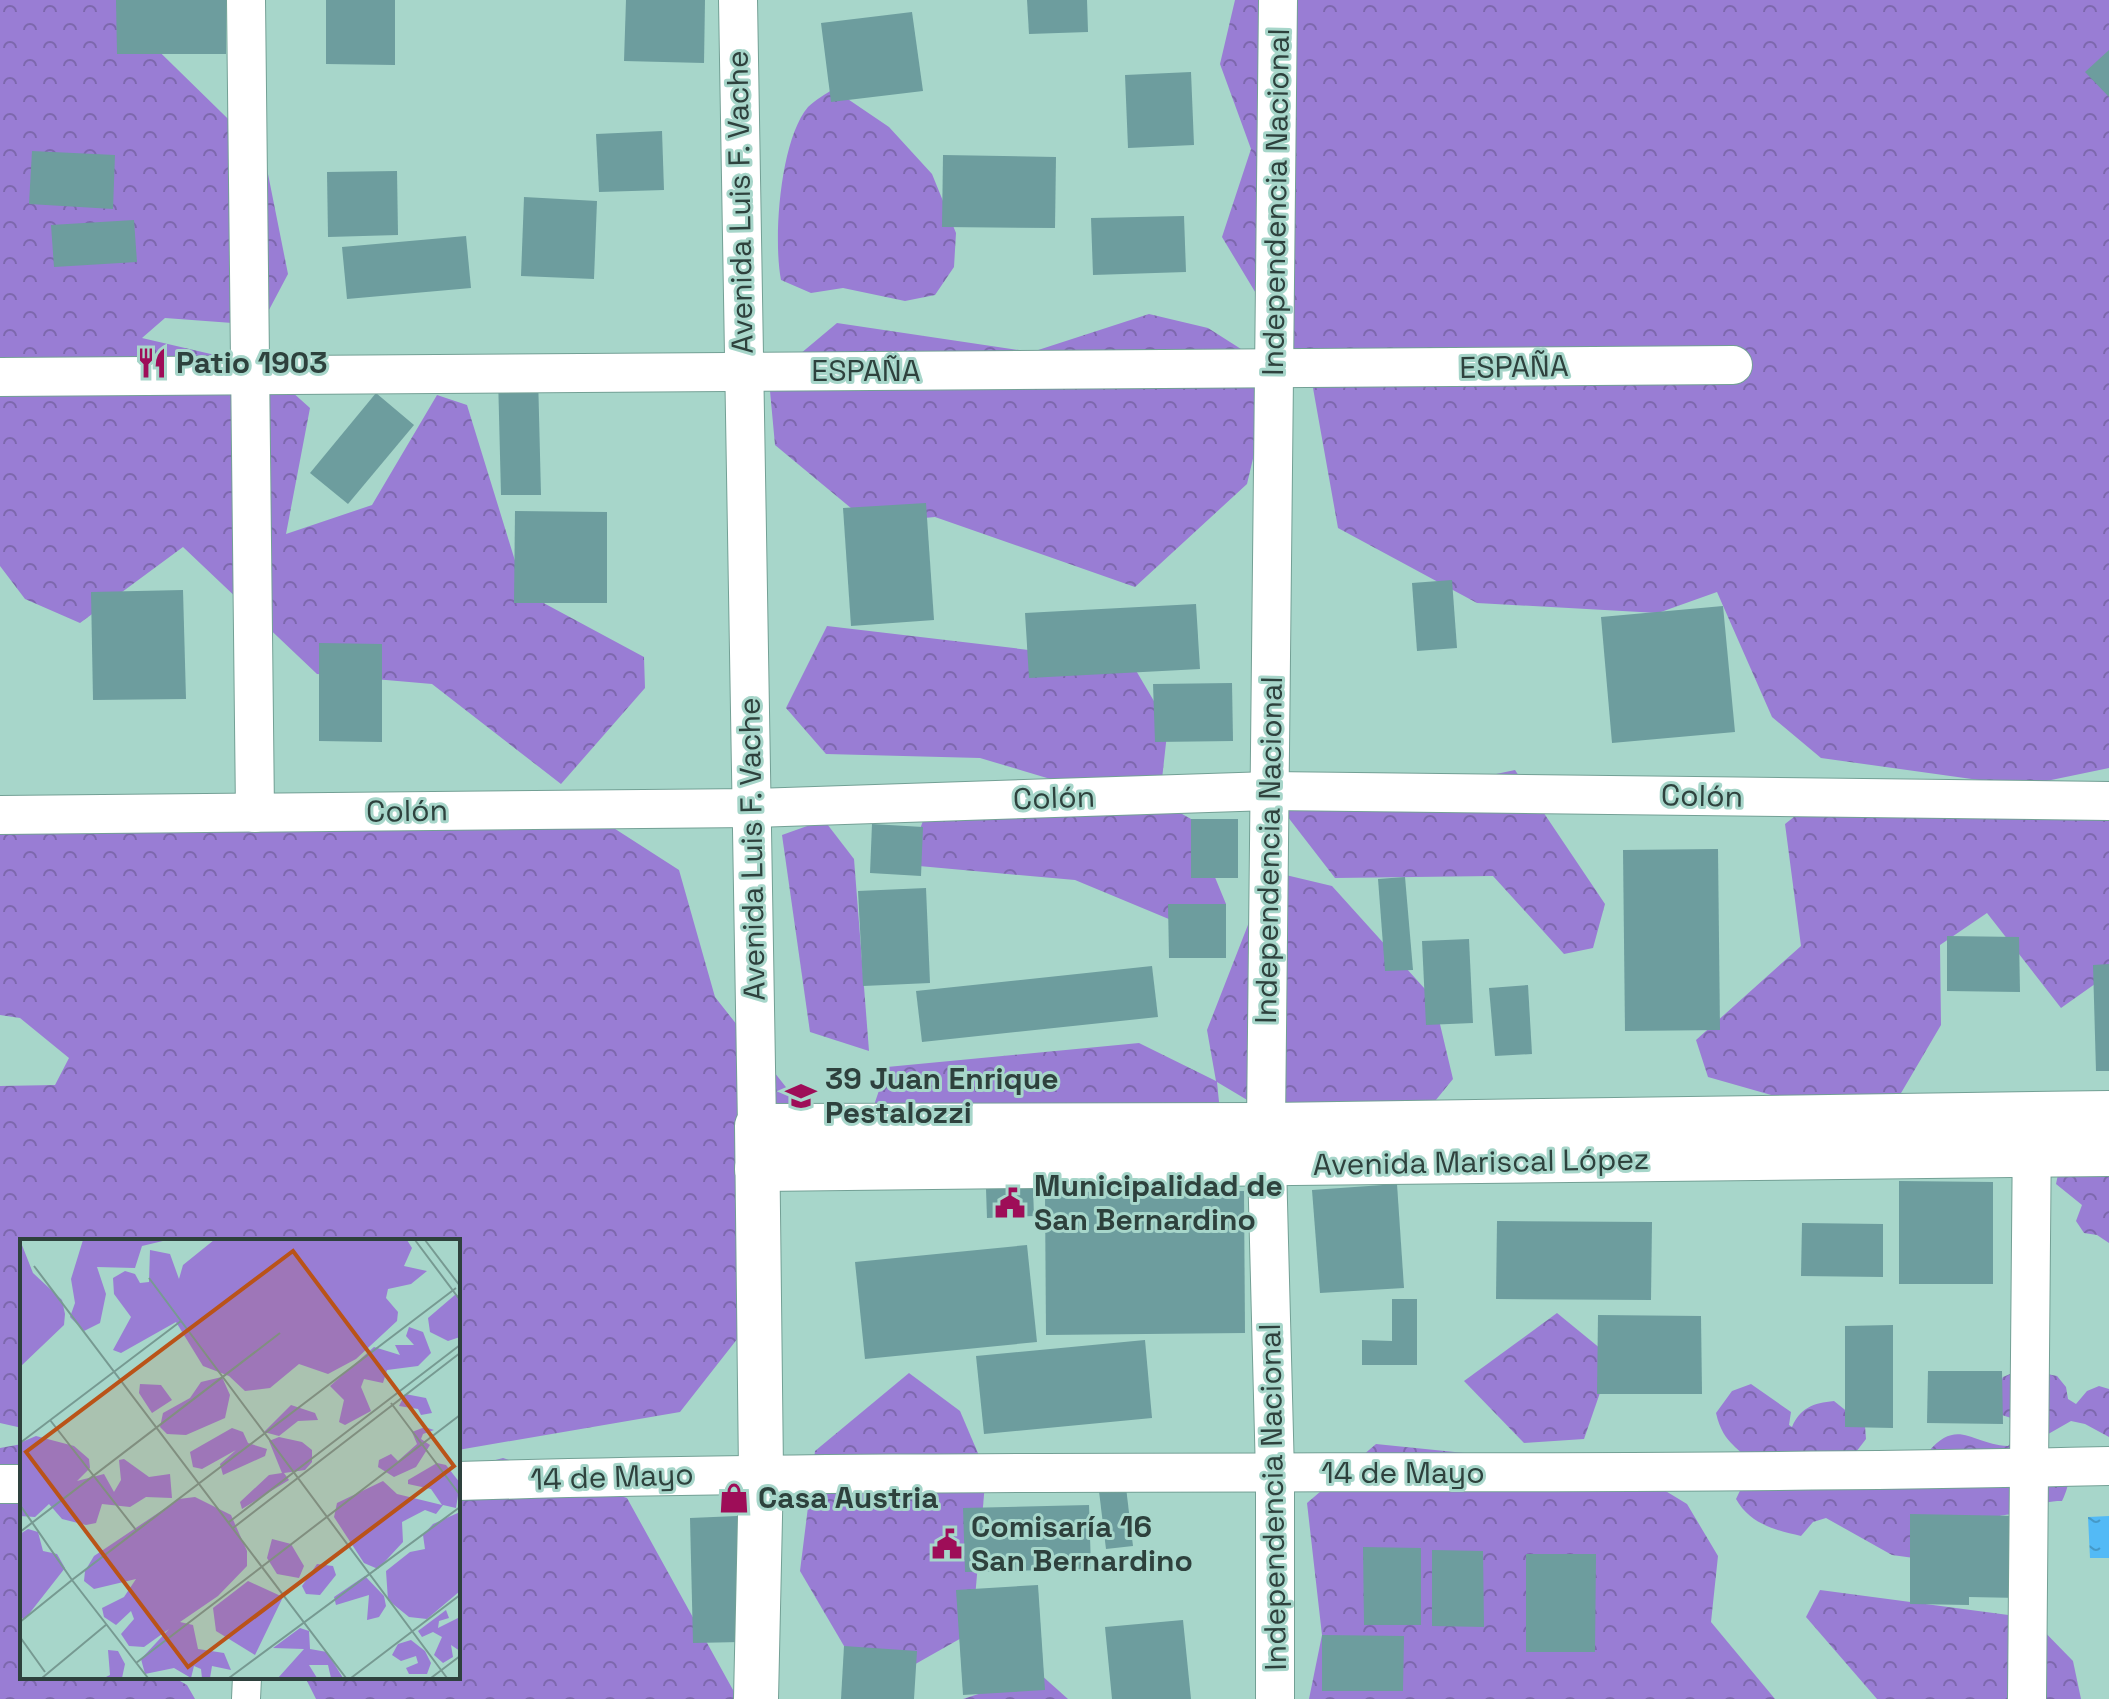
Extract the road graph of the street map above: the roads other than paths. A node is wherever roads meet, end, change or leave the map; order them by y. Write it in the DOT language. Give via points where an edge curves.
graph roads {
  1 [pos="246,0"];
  2 [pos="738,0"];
  3 [pos="1278,0"];
  4 [pos="1733,365"];
  5 [pos="1274,370"];
  6 [pos="742,372"];
  7 [pos="250,375"];
  8 [pos="0,377"];
  9 [pos="1270,791"];
  10 [pos="2109,801"];
  11 [pos="752,808"];
  12 [pos="255,813"];
  13 [pos="0,815"];
  14 [pos="2109,1113"];
  15 [pos="757,1126"];
  16 [pos="2032,1134"];
  17 [pos="1266,1145"];
  18 [pos="2109,1154"];
  19 [pos="757,1169"];
  20 [pos="2109,1466"];
  21 [pos="2029,1468"];
  22 [pos="761,1472"];
  23 [pos="1275,1474"];
  24 [pos="460,1481"];
  25 [pos="247,1679"];
  26 [pos="246,1699"];
  27 [pos="756,1699"];
  28 [pos="1275,1699"];
  29 [pos="2027,1699"];
  1 -- 7 [label="street"];
  2 -- 6 [label="street, Avenida Luis F. Vache"];
  3 -- 5 [label="street, Independencia Nacional"];
  4 -- 5 [label="street, ESPAÑA"];
  5 -- 6 [label="street, ESPAÑA"];
  5 -- 9 [label="street, Independencia Nacional"];
  6 -- 7 [label="street, ESPAÑA"];
  6 -- 11 [label="street, Avenida Luis F. Vache"];
  7 -- 8 [label="street, ESPAÑA"];
  7 -- 12 [label="street"];
  9 -- 10 [label="street, Colón"];
  9 -- 11 [label="street, Colón"];
  9 -- 17 [label="street, Independencia Nacional"];
  11 -- 12 [label="street, Colón"];
  11 -- 15 [label="street, Avenida Luis F. Vache"];
  12 -- 13 [label="street, Colón"];
  14 -- 16 [label="street, Avenida Mariscal López"];
  15 -- 17 [label="street, Avenida Mariscal López"];
  15 -- 19 [label="street, Avenida Luis F. Vache"];
  16 -- 17 [label="street, Avenida Mariscal López"];
  16 -- 18 [label="street, Avenida Mariscal López"];
  16 -- 21 [label="street"];
  17 -- 19 [label="street, Avenida Mariscal López"];
  17 -- 23 [label="street, Independencia Nacional"];
  19 -- 22 [label="street, Avenida Luis F. Vache"];
  20 -- 21 [label="street, 14 de Mayo"];
  21 -- 23 [label="street, 14 de Mayo"];
  21 -- 29 [label="street"];
  22 -- 23 [label="street, 14 de Mayo"];
  22 -- 24 [label="street, 14 de Mayo"];
  22 -- 27 [label="street, Avenida Luis F. Vache"];
  23 -- 28 [label="street, Independencia Nacional"];
  25 -- 26 [label="street"];
}
